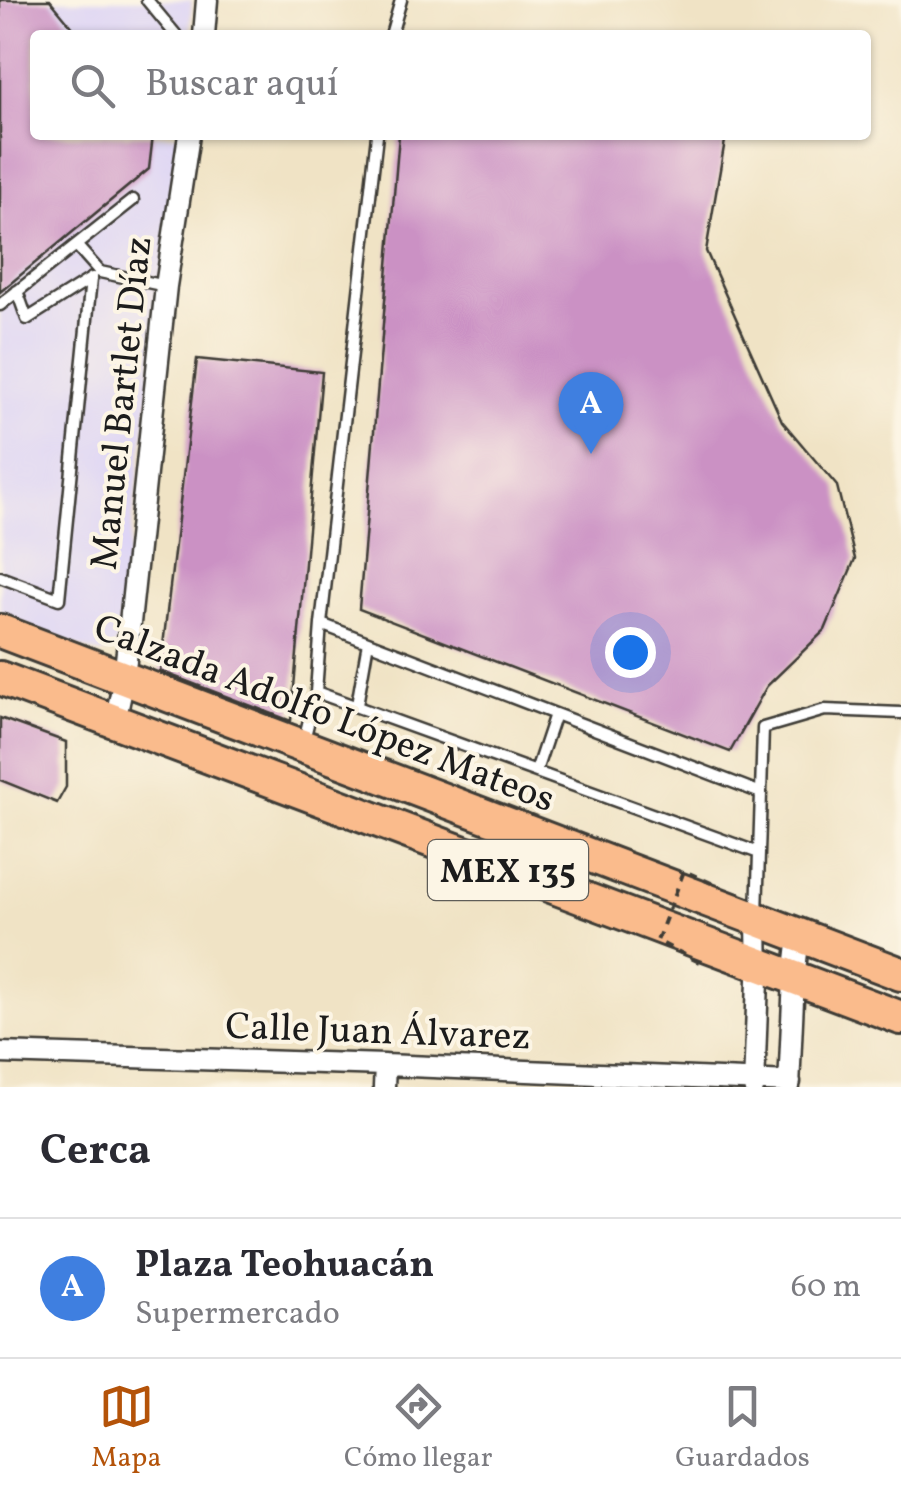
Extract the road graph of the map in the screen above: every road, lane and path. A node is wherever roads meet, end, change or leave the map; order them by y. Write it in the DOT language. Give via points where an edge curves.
graph roads {
  1 [pos="147,0"];
  2 [pos="400,0"];
  3 [pos="204,2"];
  4 [pos="172,30"];
  5 [pos="204,30"];
  6 [pos="392,30"];
  7 [pos="187,140"];
  8 [pos="376,140"];
  9 [pos="133,200"];
  10 [pos="76,245"];
  11 [pos="96,275"];
  12 [pos="166,286"];
  13 [pos="17,291"];
  14 [pos="0,305"];
  15 [pos="0,577"];
  16 [pos="321,624"];
  17 [pos="0,631"];
  18 [pos="368,642"];
  19 [pos="0,678"];
  20 [pos="124,678"];
  21 [pos="316,692"];
  22 [pos="901,700"];
  23 [pos="357,706"];
  24 [pos="901,713"];
  25 [pos="555,714"];
  26 [pos="115,722"];
  27 [pos="303,746"];
  28 [pos="536,771"];
  29 [pos="762,793"];
  30 [pos="759,854"];
  31 [pos="720,887"];
  32 [pos="757,920"];
  33 [pos="799,935"];
  34 [pos="698,962"];
  35 [pos="757,964"];
  36 [pos="901,974"];
  37 [pos="794,978"];
  38 [pos="901,1018"];
  39 [pos="0,1054"];
  40 [pos="385,1065"];
  41 [pos="754,1083"];
  42 [pos="789,1084"];
  43 [pos="384,1087"];
  1 -- 4 [label="lane"];
  2 -- 6 [label="lane"];
  3 -- 5 [label="street"];
  7 -- 12 [label="street, Manuel Bartlet Díaz"];
  8 -- 16 [label="lane"];
  9 -- 10 [label="lane"];
  10 -- 11 [label="lane"];
  10 -- 13 [label="lane"];
  11 -- 12 [label="lane"];
  11 -- 13 [label="lane" via="27,319"];
  11 -- 15 [label="lane" via="60,599"];
  12 -- 20 [label="street, Manuel Bartlet Díaz"];
  13 -- 14 [label="lane"];
  16 -- 18 [label="lane"];
  16 -- 21 [label="lane"];
  17 -- 20 [label="main road, Calzada Adolfo López Mateos / MEX 135"];
  18 -- 23 [label="lane"];
  18 -- 25 [label="lane"];
  19 -- 26 [label="main road, MEX 135"];
  20 -- 26 [label="street, Manuel Bartlet Díaz"];
  20 -- 27 [label="main road, Calzada Adolfo López Mateos / MEX 135"];
  21 -- 23 [label="lane"];
  21 -- 27 [label="lane"];
  22 -- 24 [label="lane"];
  23 -- 28 [label="lane"];
  24 -- 29 [label="lane" via="825,710 763,728"];
  25 -- 28 [label="lane"];
  25 -- 29 [label="lane"];
  26 -- 35 [label="main road, MEX 135"];
  27 -- 32 [label="main road, Calzada Adolfo López Mateos / MEX 135"];
  28 -- 30 [label="lane"];
  29 -- 30 [label="lane"];
  30 -- 32 [label="lane"];
  31 -- 34 [label="path, bridge" via="684,871 657,941"];
  32 -- 33 [label="main road, Calzada Adolfo López Mateos / MEX 135"];
  32 -- 35 [label="street"];
  33 -- 36 [label="main road, Calzada Adolfo López Mateos / MEX 135"];
  33 -- 37 [label="street"];
  35 -- 37 [label="main road, MEX 135"];
  35 -- 41 [label="street"];
  37 -- 38 [label="main road, MEX 135"];
  37 -- 42 [label="street"];
  39 -- 40 [label="street, Calle Juan Álvarez"];
  40 -- 41 [label="street, Calle Juan Álvarez"];
  40 -- 43 [label="street"];
  41 -- 42 [label="street, Calle Juan Álvarez"];
}
